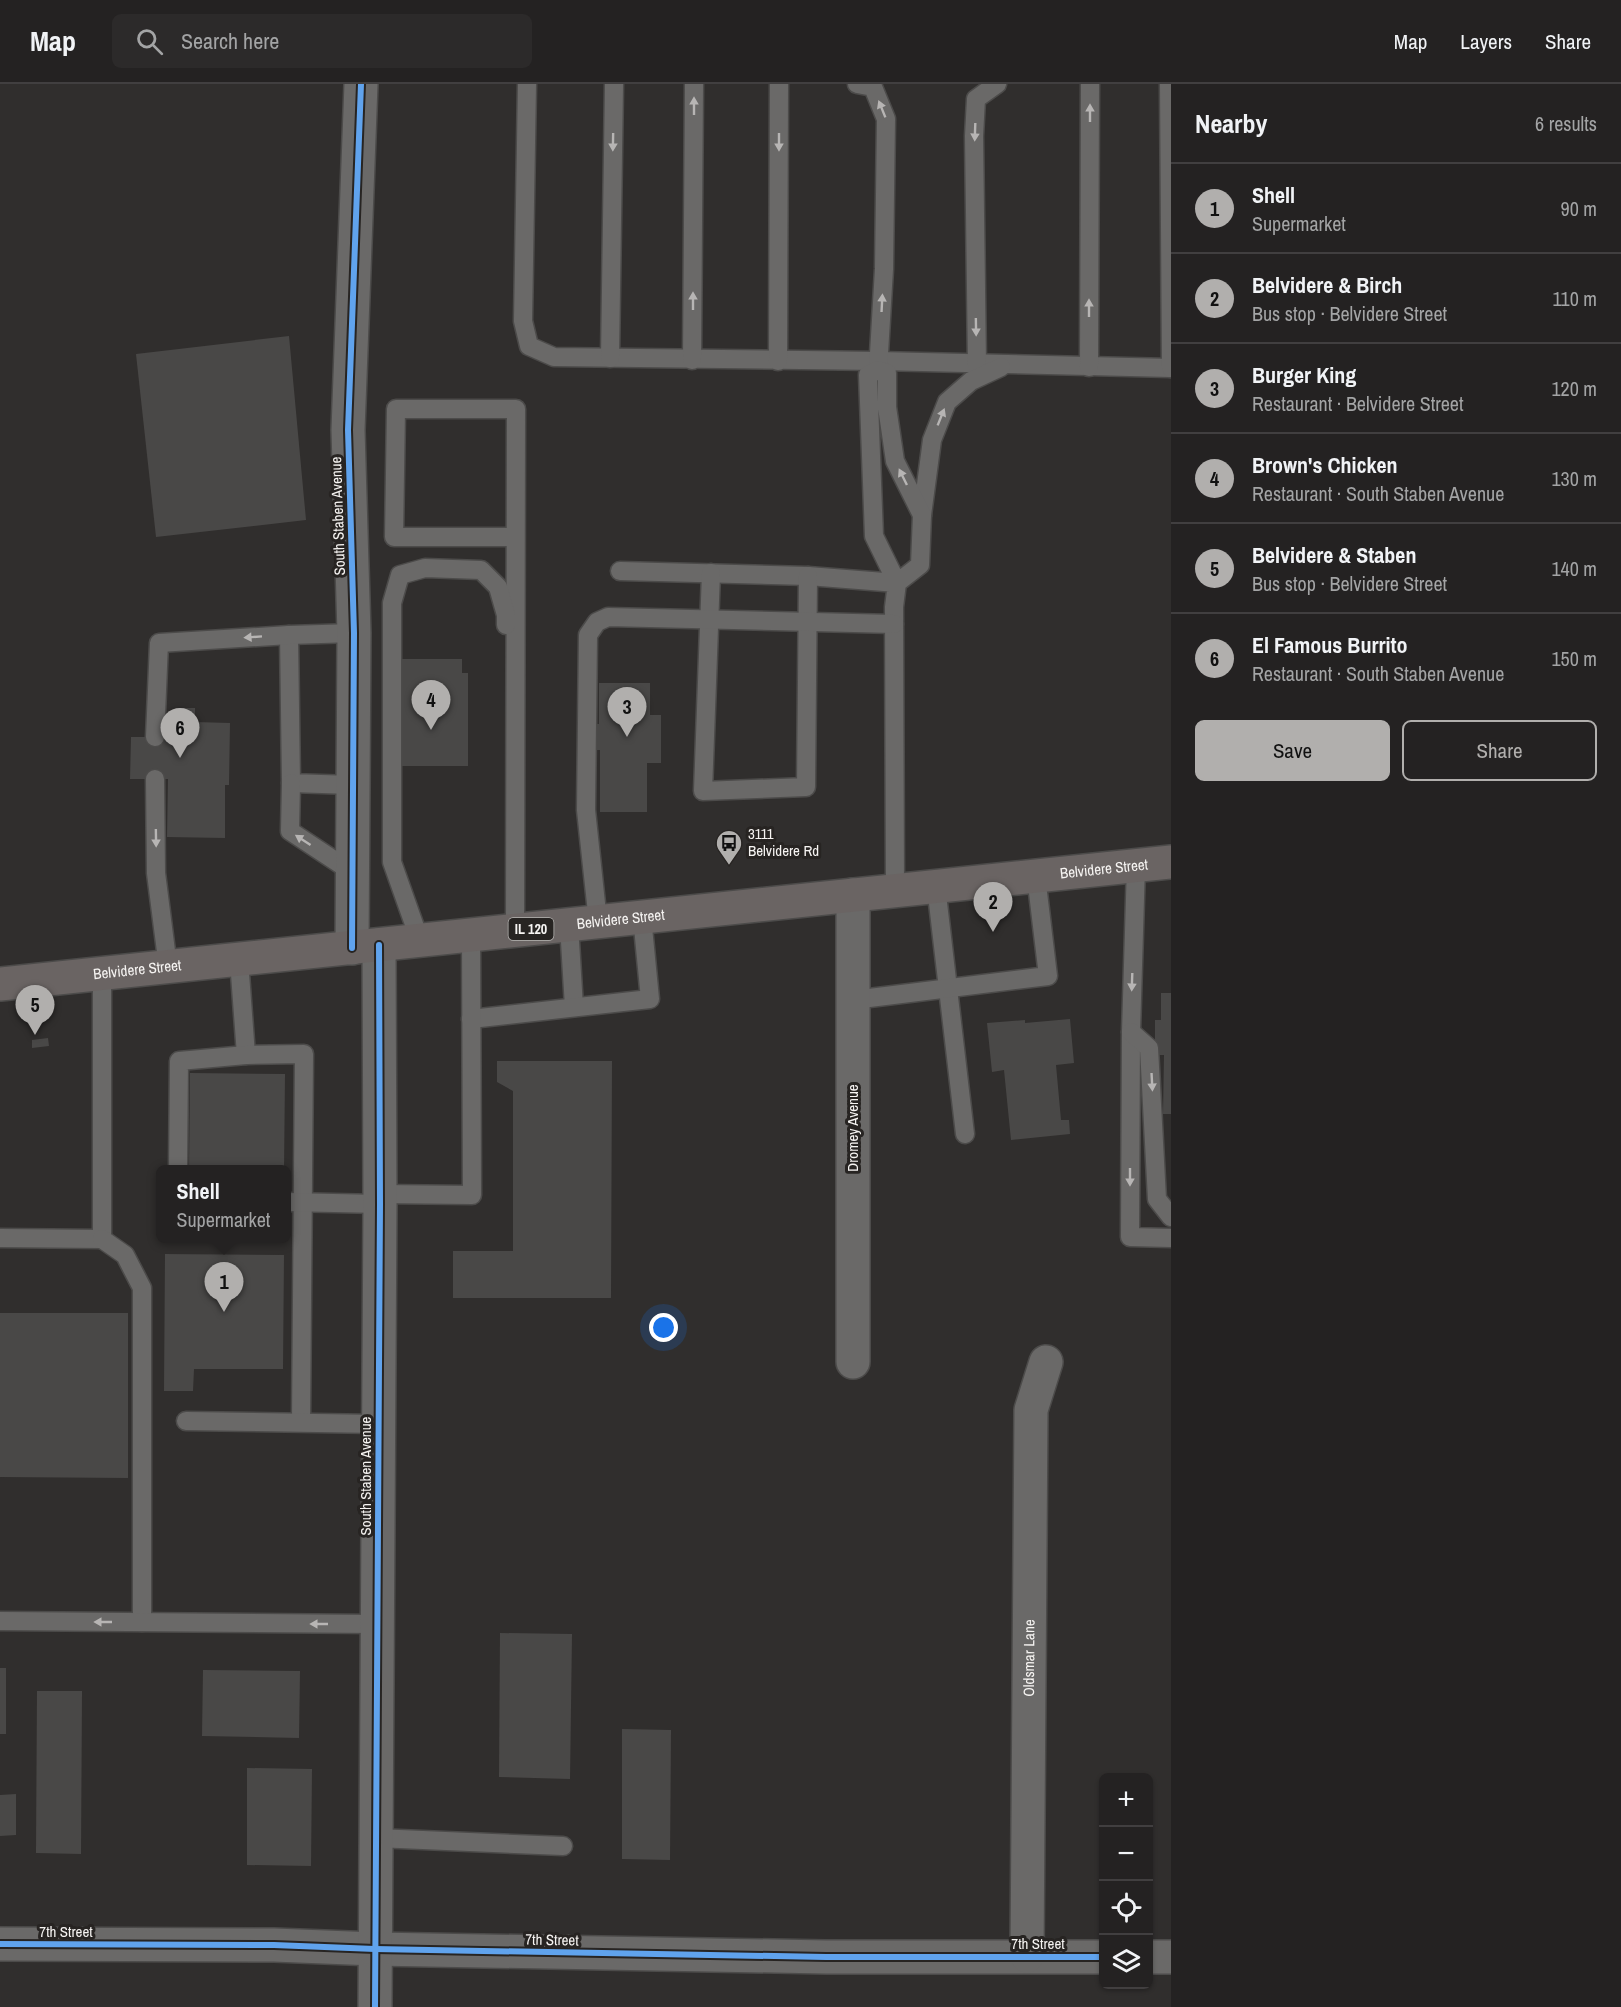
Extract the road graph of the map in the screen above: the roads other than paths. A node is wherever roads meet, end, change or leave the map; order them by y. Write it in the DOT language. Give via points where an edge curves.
graph roads {
  1 [pos="361,84"];
  2 [pos="526,84"];
  3 [pos="614,84"];
  4 [pos="694,84"];
  5 [pos="779,84"];
  6 [pos="857,84"];
  7 [pos="997,84"];
  8 [pos="1090,84"];
  9 [pos="1169,84"];
  10 [pos="610,358"];
  11 [pos="692,360"];
  12 [pos="778,361"];
  13 [pos="977,364"];
  14 [pos="1004,365"];
  15 [pos="879,366"];
  16 [pos="1089,367"];
  17 [pos="1171,368"];
  18 [pos="922,515"];
  19 [pos="515,537"];
  20 [pos="620,571"];
  21 [pos="711,573"];
  22 [pos="808,576"];
  23 [pos="897,583"];
  24 [pos="709,620"];
  25 [pos="808,622"];
  26 [pos="894,624"];
  27 [pos="354,633"];
  28 [pos="289,635"];
  29 [pos="514,694"];
  30 [pos="155,737"];
  31 [pos="155,779"];
  32 [pos="291,783"];
  33 [pos="352,785"];
  34 [pos="1171,862"];
  35 [pos="1136,865"];
  36 [pos="352,872"];
  37 [pos="1036,876"];
  38 [pos="936,886"];
  39 [pos="895,891"];
  40 [pos="853,895"];
  41 [pos="642,917"];
  42 [pos="583,924"];
  43 [pos="515,931"];
  44 [pos="471,935"];
  45 [pos="420,941"];
  46 [pos="365,946"];
  47 [pos="238,960"];
  48 [pos="168,967"];
  49 [pos="102,973"];
  50 [pos="0,984"];
  51 [pos="948,988"];
  52 [pos="853,1000"];
  53 [pos="574,1007"];
  54 [pos="471,1019"];
  55 [pos="1131,1032"];
  56 [pos="246,1055"];
  57 [pos="965,1134"];
  58 [pos="178,1165"];
  59 [pos="380,1199"];
  60 [pos="295,1202"];
  61 [pos="1171,1217"];
  62 [pos="0,1238"];
  63 [pos="1171,1238"];
  64 [pos="102,1239"];
  65 [pos="853,1362"];
  66 [pos="1046,1362"];
  67 [pos="186,1421"];
  68 [pos="301,1422"];
  69 [pos="378,1424"];
  70 [pos="0,1622"];
  71 [pos="142,1622"];
  72 [pos="377,1624"];
  73 [pos="376,1838"];
  74 [pos="563,1846"];
  75 [pos="0,1944"];
  76 [pos="375,1949"];
  77 [pos="1027,1956"];
  78 [pos="1099,1957"];
  79 [pos="1153,1957"];
  80 [pos="1171,1957"];
  81 [pos="375,2007"];
  1 -- 27 [label="street, South Staben Avenue" via="348,430"];
  2 -- 10 [label="lane" via="523,321 529,346 554,357"];
  3 -- 10 [label="lane, one-way"];
  11 -- 4 [label="lane, one-way"];
  5 -- 12 [label="lane, one-way"];
  15 -- 6 [label="lane, one-way" via="886,119 873,87"];
  7 -- 13 [label="lane, one-way" via="976,99"];
  16 -- 8 [label="lane, one-way"];
  9 -- 17 [label="lane"];
  10 -- 11 [label="lane"];
  11 -- 12 [label="lane"];
  12 -- 15 [label="lane"];
  13 -- 14 [label="lane"];
  13 -- 15 [label="lane"];
  14 -- 16 [label="lane"];
  18 -- 14 [label="lane, one-way" via="932,440 947,402 971,381"];
  18 -- 15 [label="lane, one-way" via="895,461 887,407 887,373"];
  15 -- 23 [label="lane" via="868,375 874,536"];
  16 -- 17 [label="lane"];
  18 -- 23 [label="lane" via="920,565"];
  19 -- 19 [label="lane" via="516,409 396,409 394,537"];
  19 -- 29 [label="lane"];
  20 -- 21 [label="lane"];
  21 -- 22 [label="lane"];
  21 -- 24 [label="lane"];
  22 -- 23 [label="lane"];
  22 -- 25 [label="lane"];
  23 -- 26 [label="lane"];
  24 -- 25 [label="lane"];
  24 -- 25 [label="lane" via="703,791 806,787"];
  24 -- 42 [label="lane" via="608,617 597,622 588,635"];
  25 -- 26 [label="lane"];
  26 -- 39 [label="lane"];
  27 -- 28 [label="lane"];
  27 -- 33 [label="street, South Staben Avenue"];
  28 -- 30 [label="lane, one-way" via="159,643"];
  28 -- 32 [label="lane"];
  29 -- 43 [label="lane"];
  29 -- 45 [label="lane" via="505,677 506,615 498,587 481,570 425,568 400,575 392,603 392,862"];
  31 -- 48 [label="lane, one-way" via="156,873"];
  32 -- 33 [label="lane"];
  36 -- 32 [label="lane, one-way" via="290,831"];
  33 -- 36 [label="street, South Staben Avenue"];
  34 -- 35 [label="main road, Belvidere Street / IL 120"];
  35 -- 37 [label="main road, Belvidere Street / IL 120"];
  35 -- 55 [label="lane, one-way"];
  36 -- 46 [label="street, South Staben Avenue"];
  37 -- 38 [label="main road, Belvidere Street / IL 120"];
  37 -- 51 [label="lane" via="1048,976"];
  38 -- 39 [label="main road, Belvidere Street / IL 120"];
  38 -- 51 [label="lane"];
  39 -- 40 [label="main road, Belvidere Street / IL 120"];
  40 -- 41 [label="main road, Belvidere Street / IL 120"];
  40 -- 52 [label="street, Dromey Avenue"];
  41 -- 42 [label="main road, Belvidere Street / IL 120"];
  41 -- 53 [label="lane" via="650,999"];
  42 -- 43 [label="main road, Belvidere Street / IL 120"];
  42 -- 53 [label="lane"];
  43 -- 44 [label="main road, Belvidere Street / IL 120"];
  44 -- 45 [label="main road, Belvidere Street / IL 120"];
  44 -- 54 [label="lane"];
  45 -- 46 [label="main road, Belvidere Street / IL 120"];
  46 -- 47 [label="main road, Belvidere Street / IL 120"];
  46 -- 59 [label="street, South Staben Avenue"];
  47 -- 48 [label="main road, Belvidere Street / IL 120"];
  47 -- 56 [label="lane"];
  48 -- 49 [label="main road, Belvidere Street / IL 120"];
  49 -- 50 [label="main road, Belvidere Street / IL 120"];
  49 -- 64 [label="lane"];
  51 -- 52 [label="lane"];
  51 -- 57 [label="lane"];
  52 -- 65 [label="street, Dromey Avenue"];
  53 -- 54 [label="lane"];
  54 -- 59 [label="lane" via="472,1195"];
  55 -- 61 [label="lane, one-way" via="1149,1048 1157,1199"];
  55 -- 63 [label="lane, one-way" via="1130,1237"];
  56 -- 58 [label="lane" via="179,1061"];
  56 -- 60 [label="lane" via="304,1054"];
  59 -- 60 [label="lane"];
  59 -- 69 [label="street, South Staben Avenue"];
  60 -- 68 [label="lane"];
  62 -- 64 [label="lane"];
  64 -- 71 [label="lane" via="125,1255 142,1288"];
  66 -- 77 [label="street, Oldsmar Lane" via="1031,1410"];
  67 -- 68 [label="lane"];
  68 -- 69 [label="lane"];
  69 -- 72 [label="street, South Staben Avenue"];
  71 -- 70 [label="lane, one-way"];
  72 -- 71 [label="lane, one-way"];
  72 -- 73 [label="street, South Staben Avenue"];
  73 -- 74 [label="lane"];
  73 -- 76 [label="street, South Staben Avenue"];
  75 -- 76 [label="street, 7th Street"];
  76 -- 77 [label="street, 7th Street" via="826,1957"];
  76 -- 81 [label="street, South Staben Avenue"];
  77 -- 78 [label="street, 7th Street"];
  79 -- 80 [label="street"];
}
